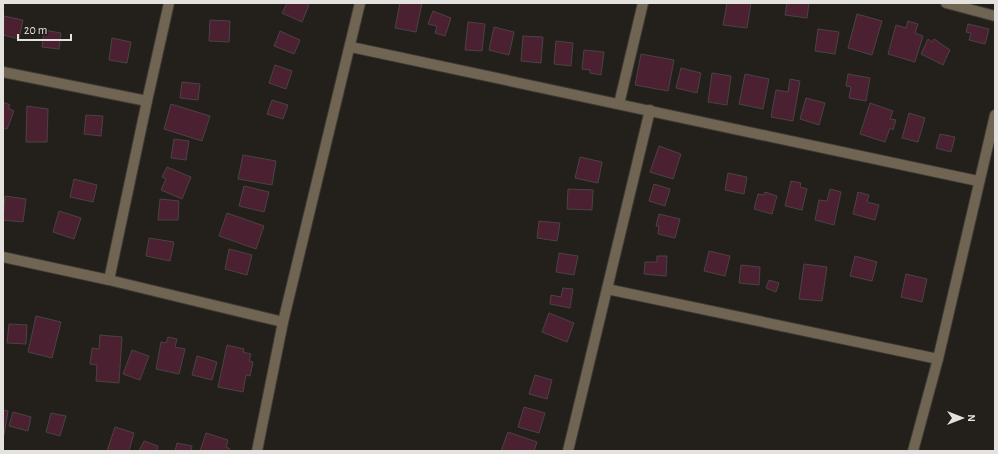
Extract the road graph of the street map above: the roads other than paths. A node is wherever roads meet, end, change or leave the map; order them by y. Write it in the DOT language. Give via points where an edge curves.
graph roads {
  1 [pos="169,3"];
  2 [pos="360,3"];
  3 [pos="642,3"];
  4 [pos="946,3"];
  5 [pos="995,16"];
  6 [pos="351,46"];
  7 [pos="3,72"];
  8 [pos="147,101"];
  9 [pos="619,104"];
  10 [pos="650,110"];
  11 [pos="995,115"];
  12 [pos="978,181"];
  13 [pos="3,257"];
  14 [pos="109,280"];
  15 [pos="607,288"];
  16 [pos="283,322"];
  17 [pos="938,359"];
  18 [pos="257,451"];
  19 [pos="568,451"];
  20 [pos="913,451"];
  1 -- 8 [label="street"];
  2 -- 6 [label="street"];
  3 -- 9 [label="street"];
  4 -- 5 [label="street"];
  6 -- 9 [label="street"];
  6 -- 16 [label="street"];
  7 -- 8 [label="street"];
  8 -- 14 [label="street"];
  9 -- 10 [label="street"];
  10 -- 12 [label="street"];
  10 -- 15 [label="street"];
  11 -- 12 [label="street"];
  12 -- 17 [label="street"];
  13 -- 14 [label="street"];
  14 -- 16 [label="street"];
  15 -- 17 [label="street"];
  15 -- 19 [label="street"];
  16 -- 18 [label="street"];
  17 -- 20 [label="street"];
}
